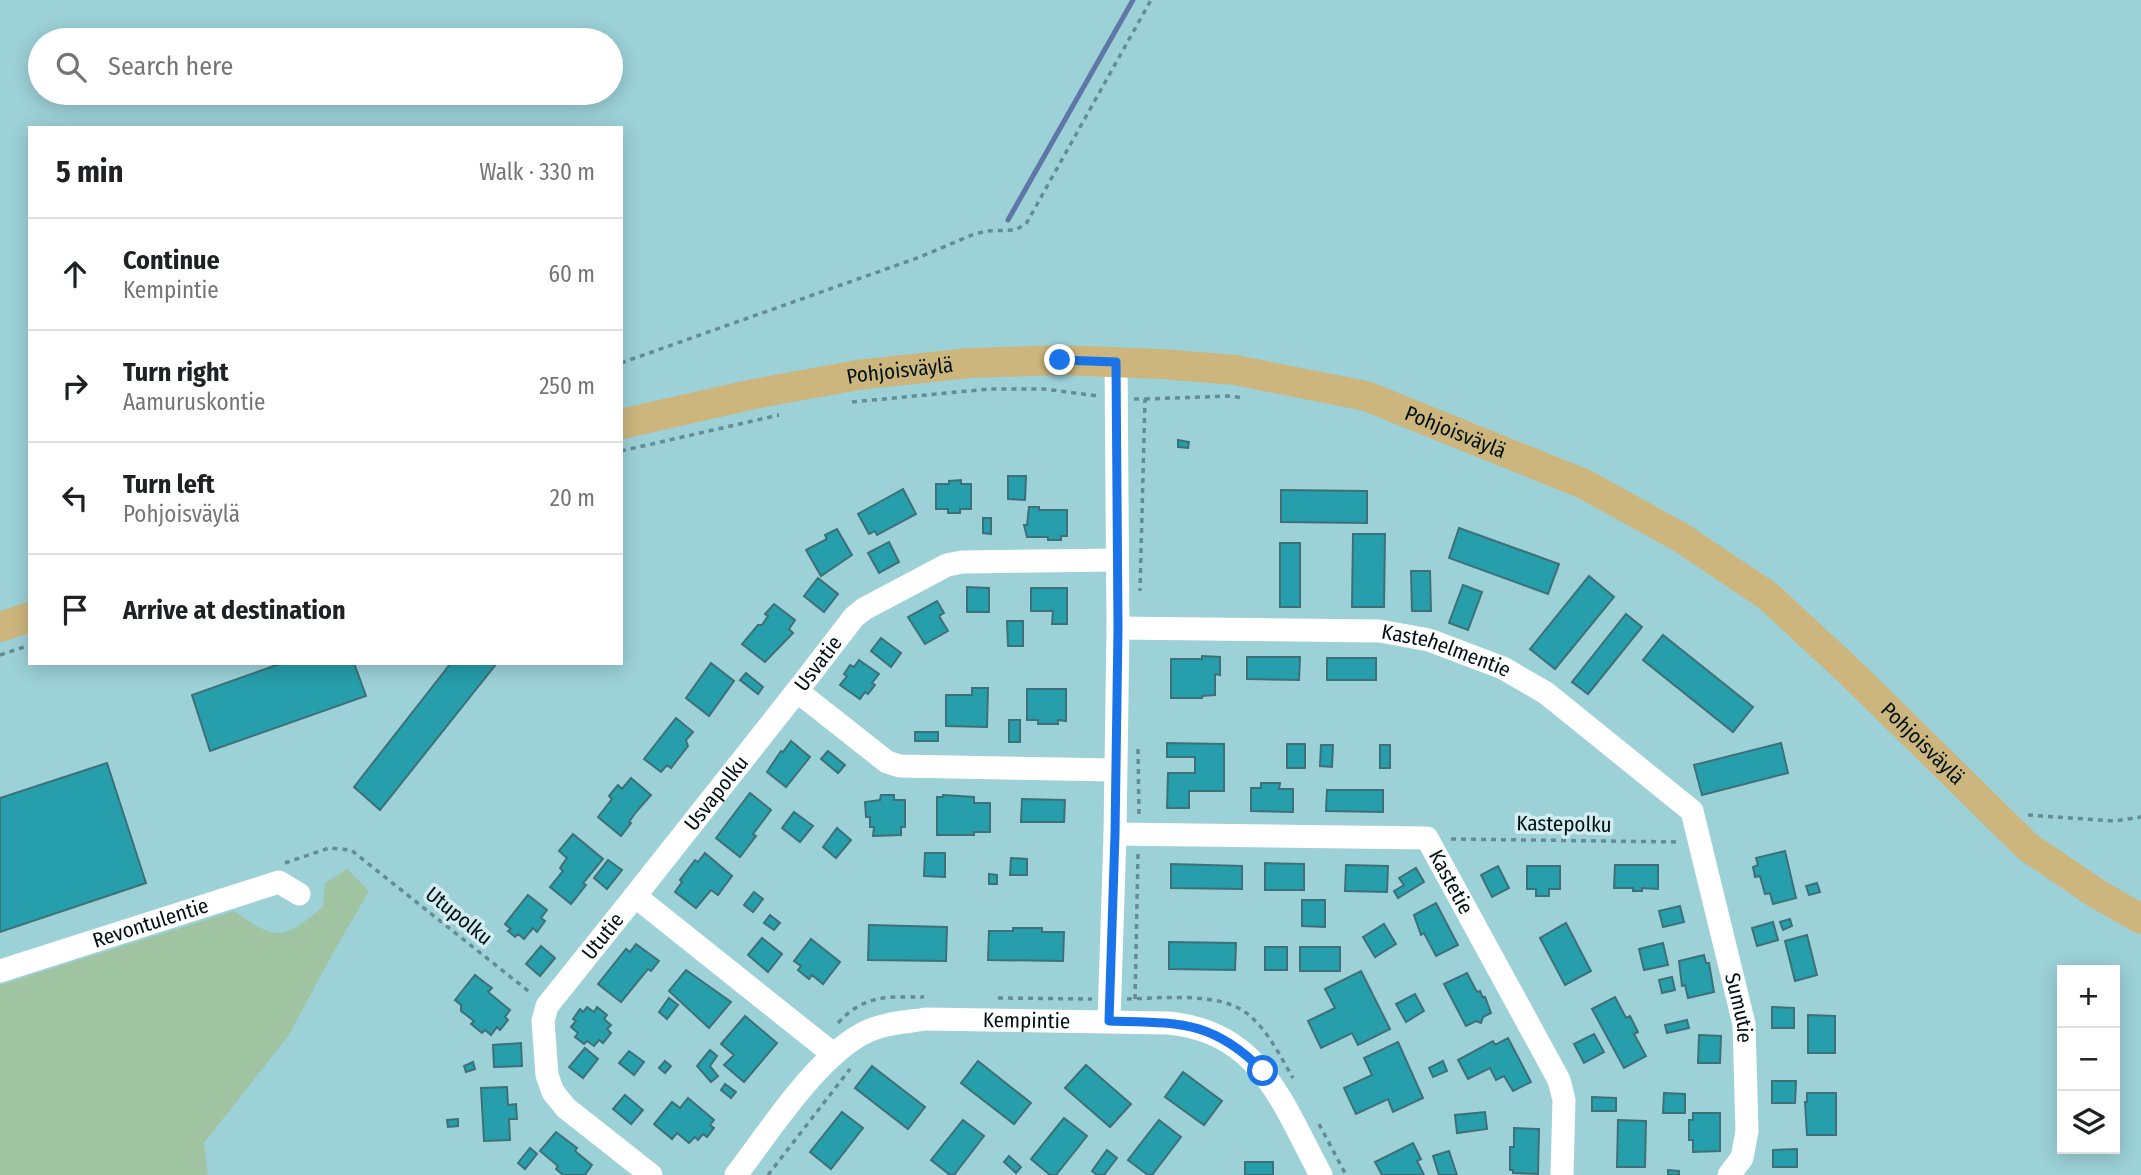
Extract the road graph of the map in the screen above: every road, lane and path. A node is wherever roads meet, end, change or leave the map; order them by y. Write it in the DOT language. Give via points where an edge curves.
graph roads {
  1 [pos="1151,0"];
  2 [pos="623,362"];
  3 [pos="1116,362"];
  4 [pos="1145,399"];
  5 [pos="1254,399"];
  6 [pos="623,424"];
  7 [pos="1117,560"];
  8 [pos="28,618"];
  9 [pos="0,627"];
  10 [pos="1118,628"];
  11 [pos="28,646"];
  12 [pos="0,655"];
  13 [pos="797,691"];
  14 [pos="1115,771"];
  15 [pos="1998,817"];
  16 [pos="2141,817"];
  17 [pos="1115,834"];
  18 [pos="1427,838"];
  19 [pos="1701,842"];
  20 [pos="351,850"];
  21 [pos="299,894"];
  22 [pos="635,896"];
  23 [pos="2141,919"];
  24 [pos="0,971"];
  25 [pos="927,997"];
  26 [pos="993,998"];
  27 [pos="547,1006"];
  28 [pos="1110,1010"];
  29 [pos="839,1049"];
  30 [pos="1295,1082"];
  31 [pos="1314,1115"];
  32 [pos="650,1175"];
  33 [pos="736,1175"];
  34 [pos="768,1175"];
  35 [pos="1321,1175"];
  36 [pos="1346,1175"];
  37 [pos="1562,1175"];
  38 [pos="1729,1175"];
  1 -- 2 [label="path" via="1026,224 1015,230 972,235"];
  3 -- 6 [label="main road, Pohjoisväylä" via="969,363 858,375"];
  3 -- 7 [label="street"];
  3 -- 15 [label="main road, Pohjoisväylä" via="1235,370 1366,396 1584,484 1680,537 1768,596"];
  4 -- 5 [label="path"];
  7 -- 10 [label="street"];
  7 -- 13 [label="street, Usvatie" via="947,565 854,617"];
  8 -- 9 [label="main road"];
  10 -- 14 [label="street"];
  10 -- 19 [label="street, Kastehelmentie" via="1380,631 1429,640 1503,668 1546,693 1692,811"];
  11 -- 12 [label="path"];
  13 -- 14 [label="street, Usvatie" via="887,762 900,766"];
  13 -- 22 [label="street, Usvapolku"];
  14 -- 17 [label="street"];
  15 -- 16 [label="path" via="2115,821"];
  15 -- 23 [label="main road, Pohjoisväylä" via="2028,847"];
  17 -- 18 [label="street, Kastetie"];
  17 -- 28 [label="street"];
  18 -- 19 [label="path, Kastepolku"];
  18 -- 37 [label="street, Kastetie" via="1559,1080 1564,1100"];
  19 -- 38 [label="street, Sumutie" via="1744,1024 1747,1131 1742,1158"];
  20 -- 27 [label="path, Utupolku"];
  21 -- 24 [label="street, Revontulentie" via="279,882"];
  22 -- 27 [label="street, Ututie"];
  22 -- 29 [label="street, Ututie"];
  25 -- 29 [label="path" via="868,1000 851,1010 834,1028"];
  26 -- 28 [label="path"];
  27 -- 32 [label="street" via="543,1021 547,1075 553,1092 566,1108"];
  28 -- 29 [label="street, Kempintie" via="926,1020 867,1031"];
  28 -- 30 [label="path" via="1190,998 1224,1002 1263,1029"];
  28 -- 35 [label="street, Kempintie" via="1192,1025 1231,1042 1263,1071"];
  29 -- 33 [label="street"];
  29 -- 34 [label="path" via="852,1058 852,1066"];
  31 -- 36 [label="path"];
}
